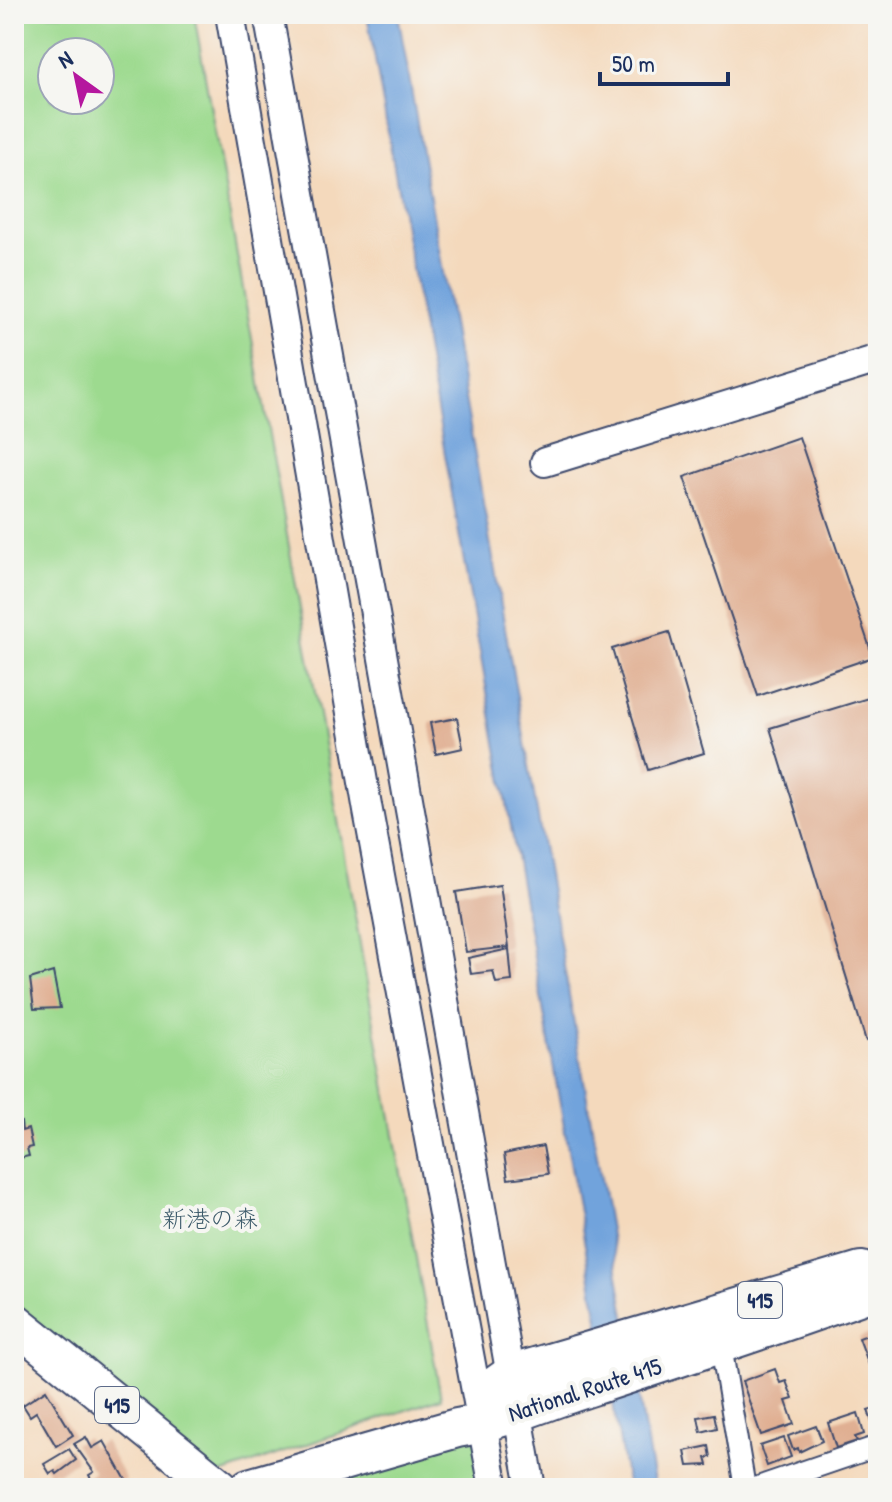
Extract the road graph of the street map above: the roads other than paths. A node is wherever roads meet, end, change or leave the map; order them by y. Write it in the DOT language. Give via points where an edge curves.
graph roads {
  1 [pos="230,14"];
  2 [pos="268,14"];
  3 [pos="878,359"];
  4 [pos="545,462"];
  5 [pos="878,1266"];
  6 [pos="878,1289"];
  7 [pos="14,1322"];
  8 [pos="721,1346"];
  9 [pos="644,1352"];
  10 [pos="515,1392"];
  11 [pos="483,1424"];
  12 [pos="878,1446"];
  13 [pos="220,1488"];
  14 [pos="249,1488"];
  15 [pos="494,1488"];
  16 [pos="531,1488"];
  17 [pos="745,1488"];
  18 [pos="755,1488"];
  1 -- 11 [label="street" via="366,796"];
  2 -- 10 [label="street"];
  3 -- 4 [label="street"];
  5 -- 9 [label="highway, National Route 415 / 415"];
  6 -- 8 [label="highway, National Route 415 / 415"];
  7 -- 13 [label="highway, 415"];
  8 -- 9 [label="highway, National Route 415 / 415"];
  8 -- 17 [label="street"];
  9 -- 10 [label="highway, National Route 415 / 415"];
  10 -- 11 [label="highway, National Route 415" via="491,1389"];
  10 -- 16 [label="street"];
  11 -- 14 [label="highway"];
  11 -- 15 [label="street"];
  12 -- 18 [label="street"];
}
